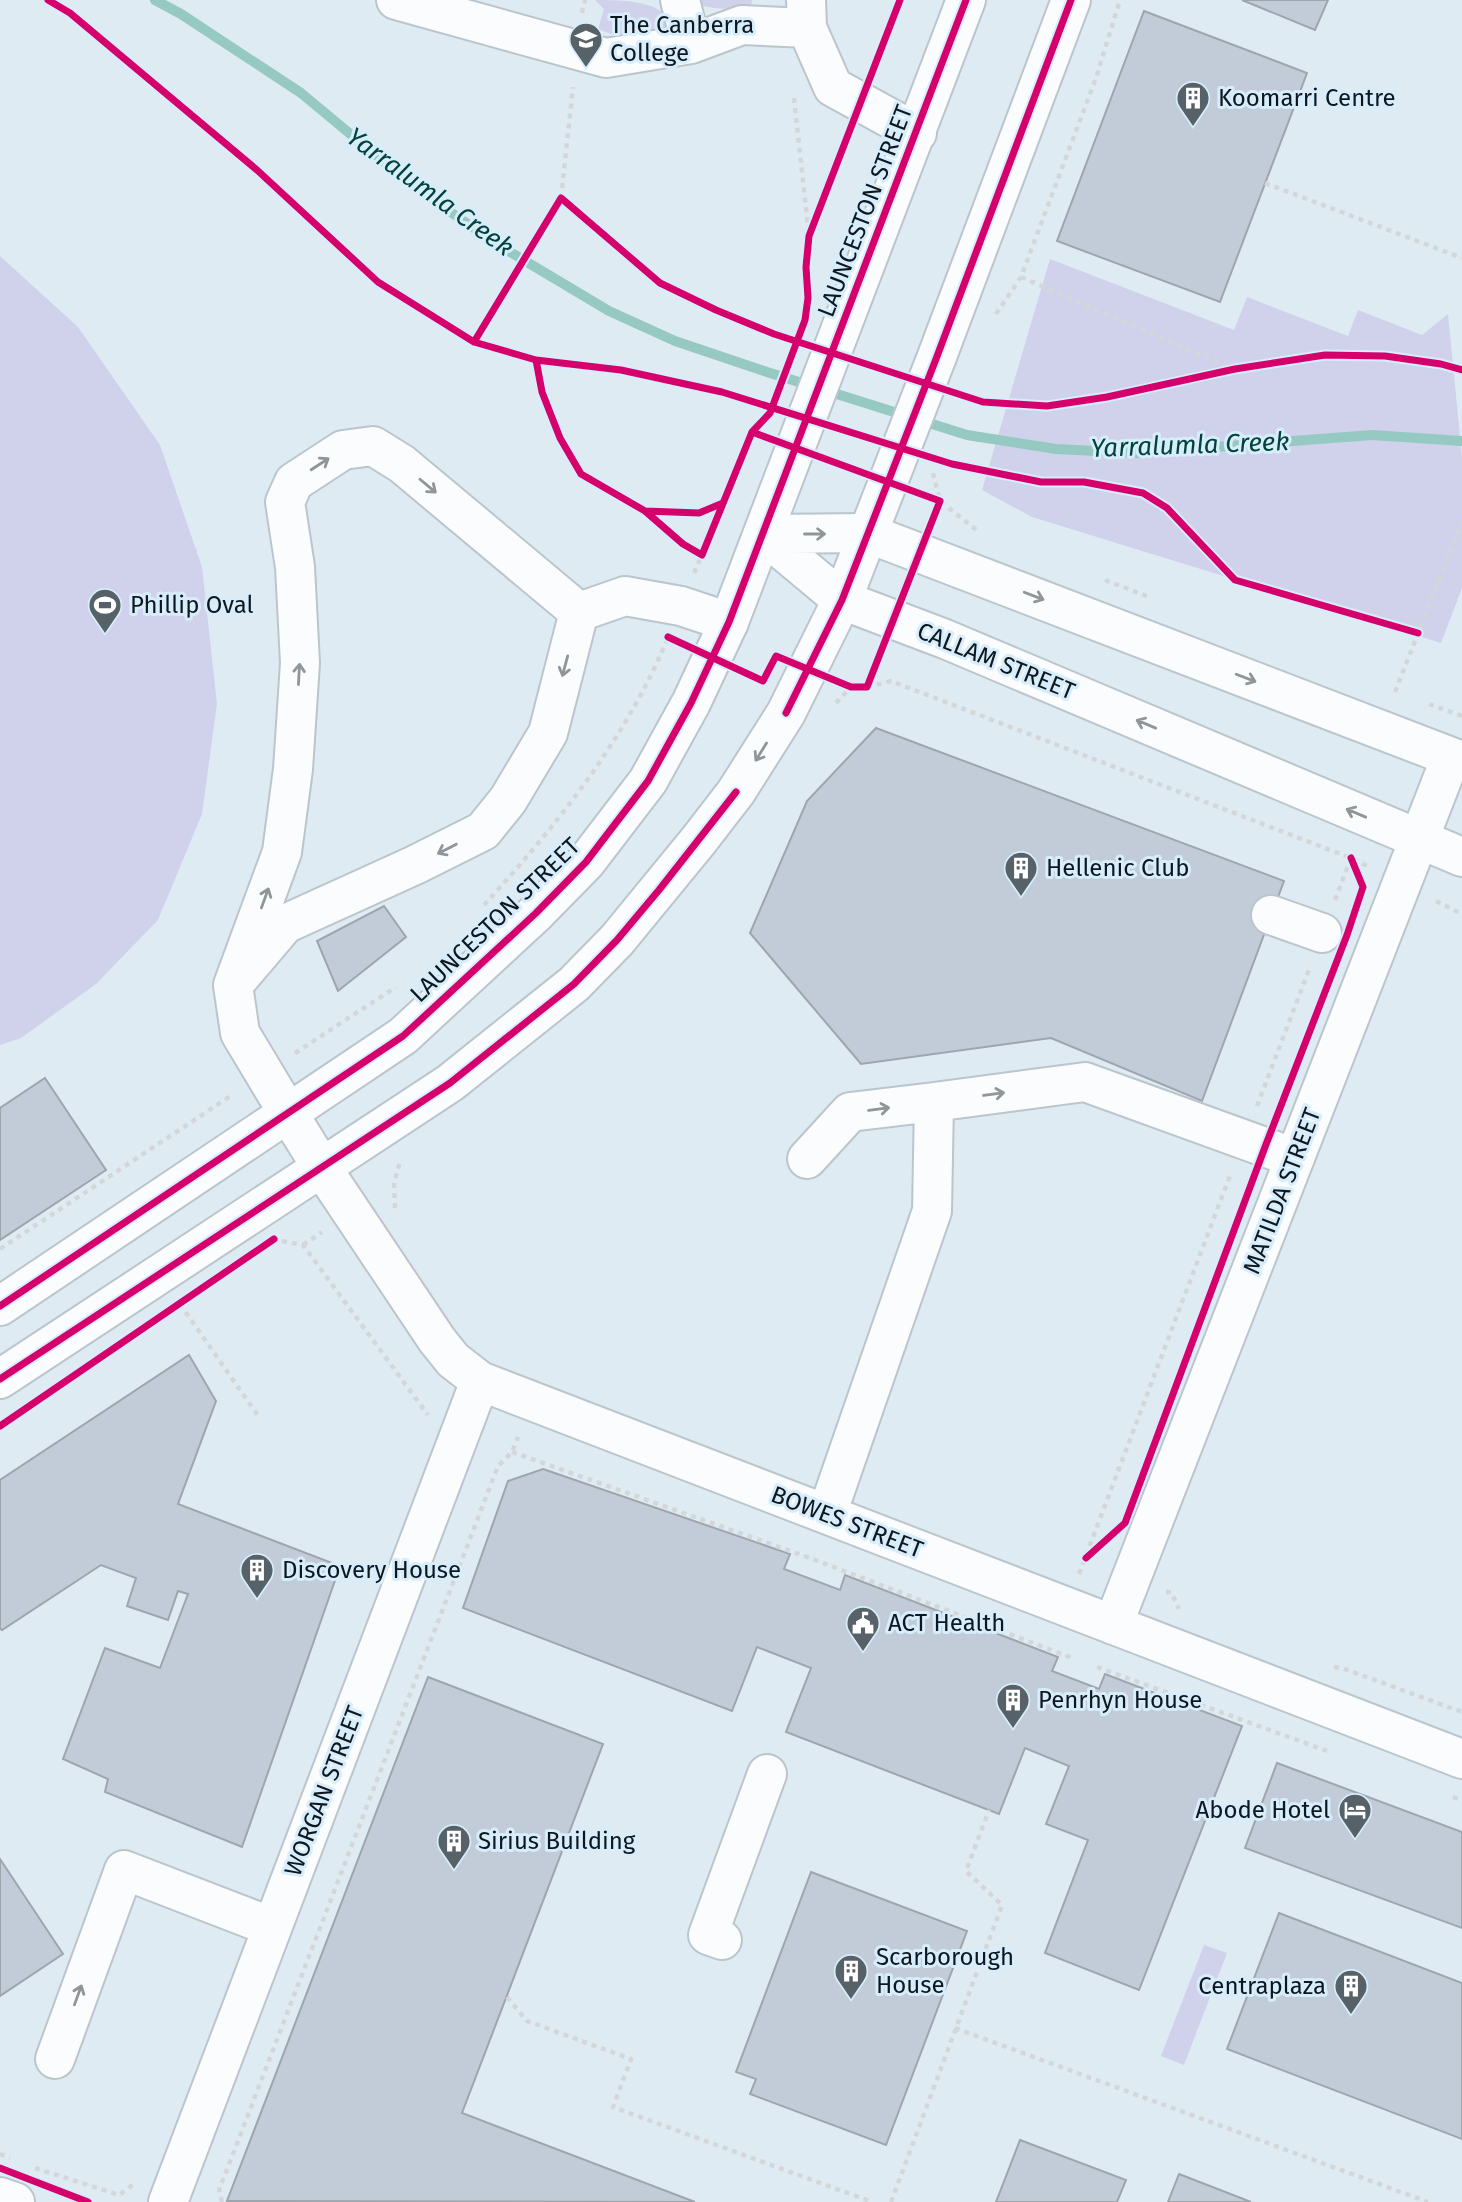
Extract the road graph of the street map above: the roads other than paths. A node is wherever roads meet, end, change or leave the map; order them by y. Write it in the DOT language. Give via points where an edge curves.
graph roads {
  1 [pos="396,0"];
  2 [pos="680,0"];
  3 [pos="966,0"];
  4 [pos="1071,0"];
  5 [pos="806,14"];
  6 [pos="691,44"];
  7 [pos="916,133"];
  8 [pos="867,533"];
  9 [pos="763,534"];
  10 [pos="842,600"];
  11 [pos="579,612"];
  12 [pos="729,622"];
  13 [pos="1456,759"];
  14 [pos="1419,839"];
  15 [pos="1462,858"];
  16 [pos="1272,915"];
  17 [pos="1318,946"];
  18 [pos="233,985"];
  19 [pos="288,1113"];
  20 [pos="934,1119"];
  21 [pos="1295,1158"];
  22 [pos="807,1159"];
  23 [pos="323,1168"];
  24 [pos="0,1306"];
  25 [pos="0,1379"];
  26 [pos="480,1381"];
  27 [pos="827,1514"];
  28 [pos="1113,1625"];
  29 [pos="1462,1759"];
  30 [pos="767,1774"];
  31 [pos="272,1927"];
  32 [pos="722,1940"];
  33 [pos="55,2059"];
  34 [pos="155,2190"];
  35 [pos="0,2197"];
  36 [pos="15,2202"];
  1 -- 6 [label="street" via="606,58"];
  2 -- 6 [label="street"];
  3 -- 7 [label="street, LAUNCESTON STREET"];
  4 -- 8 [label="street" via="936,359 906,468"];
  5 -- 6 [label="street" via="742,26"];
  5 -- 7 [label="street" via="833,87"];
  7 -- 9 [label="street, LAUNCESTON STREET"];
  9 -- 8 [label="street, one-way"];
  8 -- 10 [label="street"];
  8 -- 13 [label="street, one-way"];
  9 -- 10 [label="street, CALLAM STREET"];
  9 -- 12 [label="street, LAUNCESTON STREET"];
  14 -- 10 [label="street, CALLAM STREET, one-way"];
  10 -- 23 [label="street, one-way" via="786,713 736,792 617,940 574,984 450,1083"];
  11 -- 12 [label="street" via="625,596 681,606"];
  11 -- 18 [label="street, one-way" via="548,733 508,800 483,831 285,924"];
  18 -- 11 [label="street, one-way" via="282,852 293,769 300,663 295,567 285,502 294,482 343,450 373,446 402,464"];
  12 -- 19 [label="street, LAUNCESTON STREET" via="648,780 586,862 403,1037"];
  13 -- 14 [label="street, MATILDA STREET"];
  14 -- 15 [label="street, CALLAM STREET"];
  14 -- 21 [label="street, MATILDA STREET"];
  16 -- 17 [label="street"];
  18 -- 19 [label="street, BOWES STREET" via="240,1033"];
  19 -- 23 [label="street, BOWES STREET"];
  19 -- 24 [label="street, LAUNCESTON STREET"];
  20 -- 21 [label="street, one-way" via="1085,1082"];
  22 -- 20 [label="street, one-way" via="850,1112"];
  20 -- 27 [label="street" via="932,1211"];
  21 -- 28 [label="street, MATILDA STREET"];
  23 -- 25 [label="street"];
  23 -- 26 [label="street, BOWES STREET" via="437,1340"];
  26 -- 27 [label="street, BOWES STREET"];
  26 -- 31 [label="street, WORGAN STREET"];
  27 -- 28 [label="street, BOWES STREET"];
  28 -- 29 [label="street, BOWES STREET"];
  30 -- 32 [label="street" via="708,1935"];
  33 -- 31 [label="street, one-way" via="124,1870"];
  31 -- 34 [label="street, WORGAN STREET"];
  35 -- 36 [label="street"];
}
